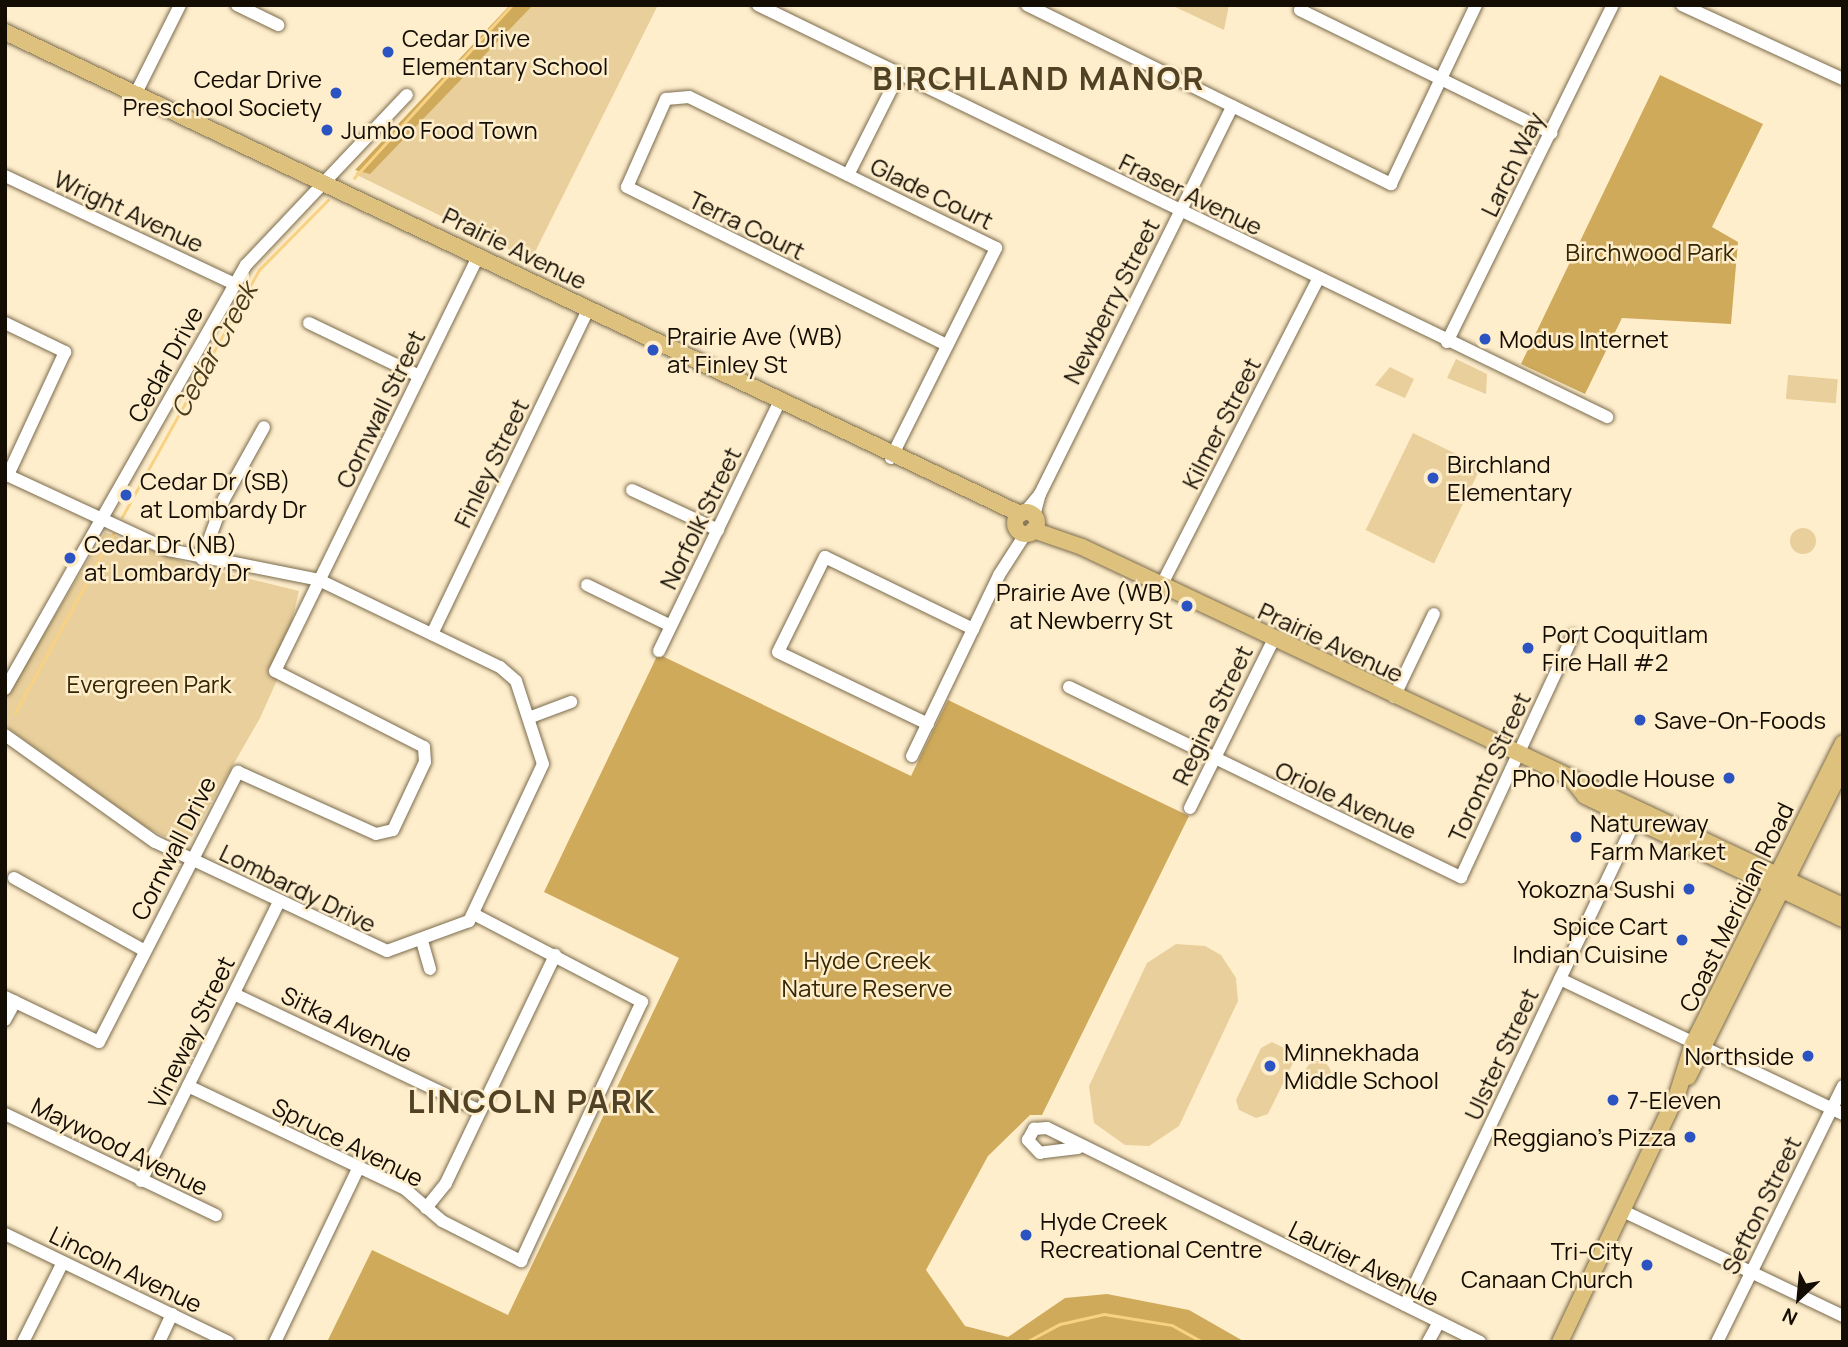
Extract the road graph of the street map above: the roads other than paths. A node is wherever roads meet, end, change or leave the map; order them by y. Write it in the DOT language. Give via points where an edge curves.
graph roads {
  1 [pos="180,5"];
  2 [pos="237,5"];
  3 [pos="758,5"];
  4 [pos="1027,5"];
  5 [pos="1476,5"];
  6 [pos="1614,5"];
  7 [pos="1682,5"];
  8 [pos="1300,10"];
  9 [pos="278,25"];
  10 [pos="5,32"];
  11 [pos="899,74"];
  12 [pos="1441,78"];
  13 [pos="1843,79"];
  14 [pos="136,93"];
  15 [pos="675,94"];
  16 [pos="407,95"];
  17 [pos="1233,106"];
  18 [pos="1551,133"];
  19 [pos="848,175"];
  20 [pos="5,176"];
  21 [pos="329,183"];
  22 [pos="1181,214"];
  23 [pos="478,255"];
  24 [pos="1318,279"];
  25 [pos="234,285"];
  26 [pos="588,310"];
  27 [pos="5,323"];
  28 [pos="309,323"];
  29 [pos="1447,342"];
  30 [pos="947,345"];
  31 [pos="419,376"];
  32 [pos="779,403"];
  33 [pos="1607,417"];
  34 [pos="264,427"];
  35 [pos="891,458"];
  36 [pos="6,475"];
  37 [pos="632,490"];
  38 [pos="102,518"];
  39 [pos="1026,522"];
  40 [pos="718,530"];
  41 [pos="202,559"];
  42 [pos="319,580"];
  43 [pos="587,585"];
  44 [pos="1161,586"];
  45 [pos="1434,614"];
  46 [pos="671,626"];
  47 [pos="973,629"];
  48 [pos="432,634"];
  49 [pos="1573,636"];
  50 [pos="1273,641"];
  51 [pos="659,651"];
  52 [pos="1069,687"];
  53 [pos="5,689"];
  54 [pos="1394,697"];
  55 [pos="571,702"];
  56 [pos="531,717"];
  57 [pos="928,724"];
  58 [pos="5,735"];
  59 [pos="1843,743"];
  60 [pos="912,756"];
  61 [pos="1520,756"];
  62 [pos="1213,760"];
  63 [pos="1843,766"];
  64 [pos="1573,781"];
  65 [pos="1190,808"];
  66 [pos="1635,821"];
  67 [pos="1791,847"];
  68 [pos="1750,859"];
  69 [pos="190,860"];
  70 [pos="1461,877"];
  71 [pos="14,878"];
  72 [pos="1782,882"];
  73 [pos="279,902"];
  74 [pos="1843,906"];
  75 [pos="474,914"];
  76 [pos="1843,919"];
  77 [pos="422,941"];
  78 [pos="145,951"];
  79 [pos="555,955"];
  80 [pos="430,968"];
  81 [pos="1560,979"];
  82 [pos="234,994"];
  83 [pos="10,1000"];
  84 [pos="5,1020"];
  85 [pos="1700,1047"];
  86 [pos="188,1086"];
  87 [pos="1843,1086"];
  88 [pos="480,1111"];
  89 [pos="1837,1111"];
  90 [pos="5,1114"];
  91 [pos="1078,1148"];
  92 [pos="359,1167"];
  93 [pos="141,1181"];
  94 [pos="426,1208"];
  95 [pos="1623,1211"];
  96 [pos="216,1215"];
  97 [pos="5,1234"];
  98 [pos="63,1262"];
  99 [pos="1751,1272"];
  100 [pos="1405,1305"];
  101 [pos="172,1314"];
  102 [pos="1843,1316"];
  103 [pos="1439,1322"];
  104 [pos="23,1342"];
  105 [pos="159,1342"];
  106 [pos="229,1342"];
  107 [pos="275,1342"];
  108 [pos="1429,1342"];
  109 [pos="1480,1342"];
  110 [pos="1560,1342"];
  111 [pos="1717,1342"];
  1 -- 14 [label="street"];
  2 -- 9 [label="street"];
  3 -- 11 [label="street, Fraser Avenue"];
  4 -- 17 [label="street"];
  5 -- 12 [label="street"];
  6 -- 18 [label="street, Larch Way"];
  7 -- 13 [label="street"];
  8 -- 12 [label="street"];
  10 -- 14 [label="main road, Prairie Avenue"];
  11 -- 19 [label="street"];
  11 -- 22 [label="street, Fraser Avenue"];
  12 -- 17 [label="street" via="1391,184"];
  12 -- 18 [label="street"];
  14 -- 21 [label="main road, Prairie Avenue"];
  15 -- 19 [label="street, Glade Court"];
  15 -- 30 [label="street, Terra Court" via="666,99 627,187"];
  16 -- 21 [label="street, Cedar Drive"];
  17 -- 22 [label="street, Newberry Street"];
  18 -- 29 [label="street, Larch Way"];
  19 -- 30 [label="street, Glade Court" via="996,248"];
  20 -- 25 [label="street, Wright Avenue"];
  21 -- 23 [label="main road, Prairie Avenue"];
  21 -- 25 [label="street, Cedar Drive" via="266,242"];
  22 -- 24 [label="street, Fraser Avenue"];
  22 -- 39 [label="street, Newberry Street"];
  23 -- 26 [label="main road, Prairie Avenue"];
  23 -- 31 [label="street, Cornwall Street"];
  24 -- 29 [label="street, Fraser Avenue"];
  24 -- 44 [label="street, Kilmer Street"];
  25 -- 38 [label="street, Cedar Drive"];
  26 -- 32 [label="main road, Prairie Avenue"];
  26 -- 48 [label="street, Finley Street"];
  27 -- 36 [label="street" via="65,352"];
  28 -- 31 [label="street"];
  29 -- 33 [label="street, Fraser Avenue"];
  30 -- 35 [label="street, Glade Court"];
  31 -- 42 [label="street, Cornwall Street"];
  32 -- 35 [label="main road, Prairie Avenue"];
  32 -- 40 [label="street, Norfolk Street"];
  34 -- 41 [label="street" via="224,499"];
  35 -- 39 [label="main road, Prairie Avenue"];
  36 -- 38 [label="street"];
  37 -- 40 [label="street"];
  38 -- 41 [label="street"];
  38 -- 53 [label="street, Cedar Drive"];
  39 -- 44 [label="main road, Prairie Avenue"];
  39 -- 47 [label="street, Newberry Street"];
  40 -- 46 [label="street, Norfolk Street"];
  41 -- 42 [label="street"];
  42 -- 48 [label="street"];
  42 -- 69 [label="street, Cornwall Drive" via="275,671 418,741 425,762 395,827 384,835 238,772"];
  43 -- 46 [label="street"];
  44 -- 50 [label="main road, Prairie Avenue"];
  45 -- 54 [label="street"];
  46 -- 51 [label="street, Norfolk Street"];
  47 -- 57 [label="street, Newberry Street"];
  47 -- 57 [label="street" via="825,556 778,652"];
  48 -- 56 [label="street" via="510,673"];
  49 -- 61 [label="street, Toronto Street"];
  50 -- 54 [label="main road, Prairie Avenue"];
  50 -- 62 [label="street, Regina Street"];
  52 -- 62 [label="street, Oriole Avenue"];
  54 -- 61 [label="main road, Prairie Avenue"];
  55 -- 56 [label="street"];
  56 -- 75 [label="street" via="541,772"];
  57 -- 60 [label="street, Newberry Street"];
  58 -- 69 [label="street, Lombardy Drive" via="134,829"];
  59 -- 67 [label="main road, Coast Meridian Road"];
  61 -- 64 [label="main road, Prairie Avenue"];
  61 -- 70 [label="street, Toronto Street"];
  62 -- 65 [label="street, Regina Street"];
  62 -- 70 [label="street, Oriole Avenue"];
  63 -- 72 [label="main road, Coast Meridian Road"];
  64 -- 66 [label="main road, Prairie Avenue" via="1585,796"];
  64 -- 68 [label="main road, Prairie Avenue"];
  66 -- 72 [label="main road, Prairie Avenue"];
  66 -- 81 [label="street, Ulster Street"];
  67 -- 68 [label="main road"];
  67 -- 72 [label="main road, Coast Meridian Road"];
  68 -- 72 [label="main road, Prairie Avenue"];
  69 -- 73 [label="street, Lombardy Drive"];
  69 -- 78 [label="street, Cornwall Drive"];
  71 -- 78 [label="street"];
  72 -- 74 [label="main road, Prairie Avenue"];
  72 -- 76 [label="main road, Prairie Avenue"];
  72 -- 85 [label="main road, Coast Meridian Road"];
  73 -- 77 [label="street, Lombardy Drive" via="376,949"];
  73 -- 82 [label="street, Vineway Street"];
  75 -- 77 [label="street, Lombardy Drive" via="459,929"];
  75 -- 79 [label="street"];
  77 -- 80 [label="street"];
  78 -- 83 [label="street, Cornwall Drive" via="99,1042"];
  79 -- 88 [label="street"];
  79 -- 94 [label="street, Spruce Avenue" via="642,1002 521,1261"];
  81 -- 85 [label="street"];
  81 -- 100 [label="street, Ulster Street"];
  82 -- 86 [label="street, Vineway Street"];
  82 -- 88 [label="street, Sitka Avenue"];
  83 -- 84 [label="street"];
  85 -- 89 [label="street"];
  85 -- 95 [label="main road, Coast Meridian Road"];
  86 -- 92 [label="street, Spruce Avenue"];
  86 -- 93 [label="street, Vineway Street"];
  87 -- 89 [label="street, Sefton Street"];
  88 -- 94 [label="street" via="446,1183"];
  89 -- 99 [label="street, Sefton Street"];
  90 -- 93 [label="street, Maywood Avenue"];
  91 -- 100 [label="street, Laurier Avenue"];
  92 -- 94 [label="street, Spruce Avenue"];
  92 -- 107 [label="street"];
  93 -- 96 [label="street, Maywood Avenue"];
  95 -- 99 [label="street"];
  95 -- 110 [label="main road, Coast Meridian Road"];
  97 -- 98 [label="street, Lincoln Avenue"];
  98 -- 101 [label="street, Lincoln Avenue"];
  98 -- 104 [label="street"];
  99 -- 102 [label="street"];
  99 -- 111 [label="street, Sefton Street"];
  100 -- 103 [label="street, Laurier Avenue"];
  101 -- 105 [label="street"];
  101 -- 106 [label="street, Lincoln Avenue"];
  103 -- 108 [label="street"];
  103 -- 109 [label="street, Laurier Avenue"];
}
